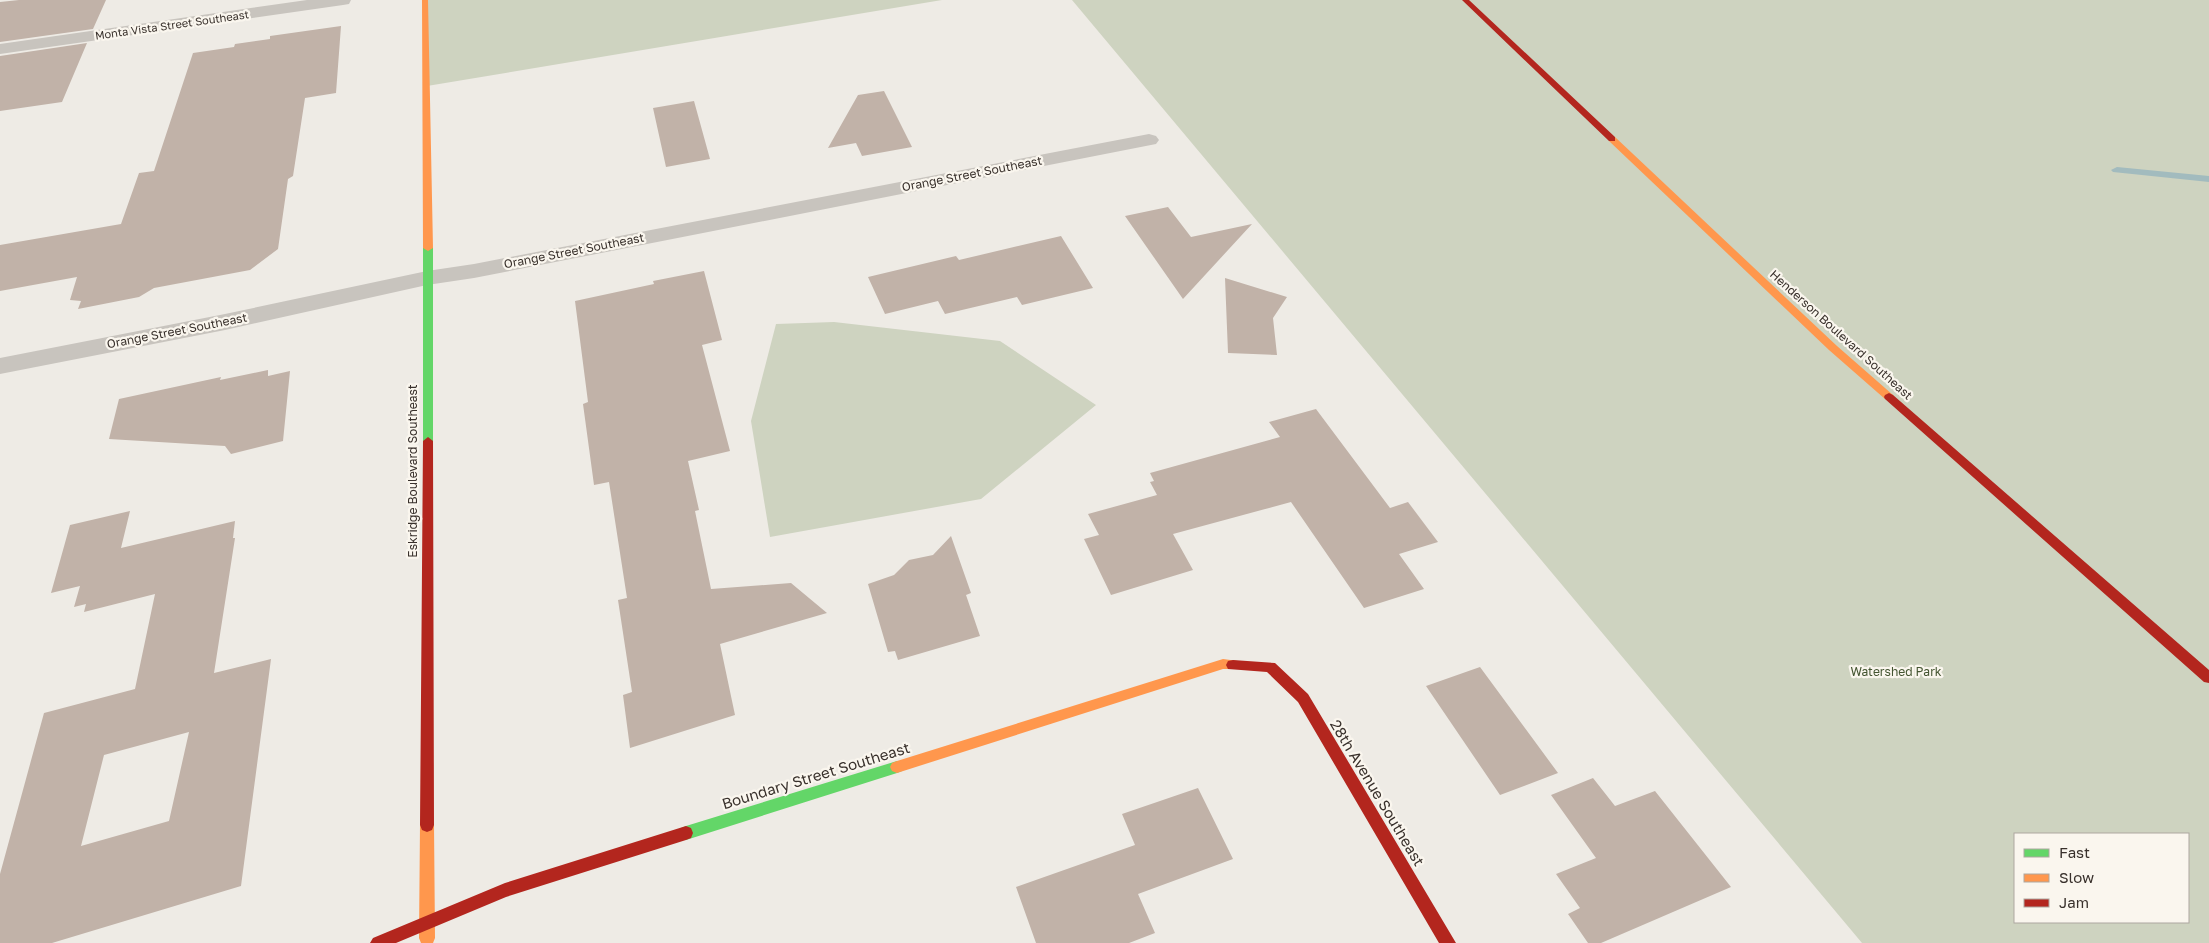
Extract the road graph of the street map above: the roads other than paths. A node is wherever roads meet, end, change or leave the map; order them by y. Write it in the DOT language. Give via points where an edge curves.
graph roads {
  1 [pos="344,0"];
  2 [pos="425,0"];
  3 [pos="1465,0"];
  4 [pos="0,49"];
  5 [pos="1149,140"];
  6 [pos="427,278"];
  7 [pos="0,366"];
  8 [pos="1270,666"];
  9 [pos="2209,678"];
  10 [pos="427,922"];
  11 [pos="378,943"];
  12 [pos="426,943"];
  13 [pos="1448,943"];
  1 -- 4 [label="street, Monta Vista Street Southeast"];
  2 -- 6 [label="street, Eskridge Boulevard Southeast"];
  3 -- 9 [label="street, Henderson Boulevard Southeast" via="1833,348"];
  5 -- 6 [label="street, Orange Street Southeast"];
  6 -- 7 [label="street, Orange Street Southeast"];
  6 -- 10 [label="street, Eskridge Boulevard Southeast"];
  8 -- 10 [label="street, Boundary Street Southeast" via="1224,664 505,890"];
  8 -- 13 [label="street, 28th Avenue Southeast" via="1303,698"];
  10 -- 11 [label="street, Boundary Street Southeast"];
  10 -- 12 [label="street, Eskridge Boulevard Southeast"];
}
